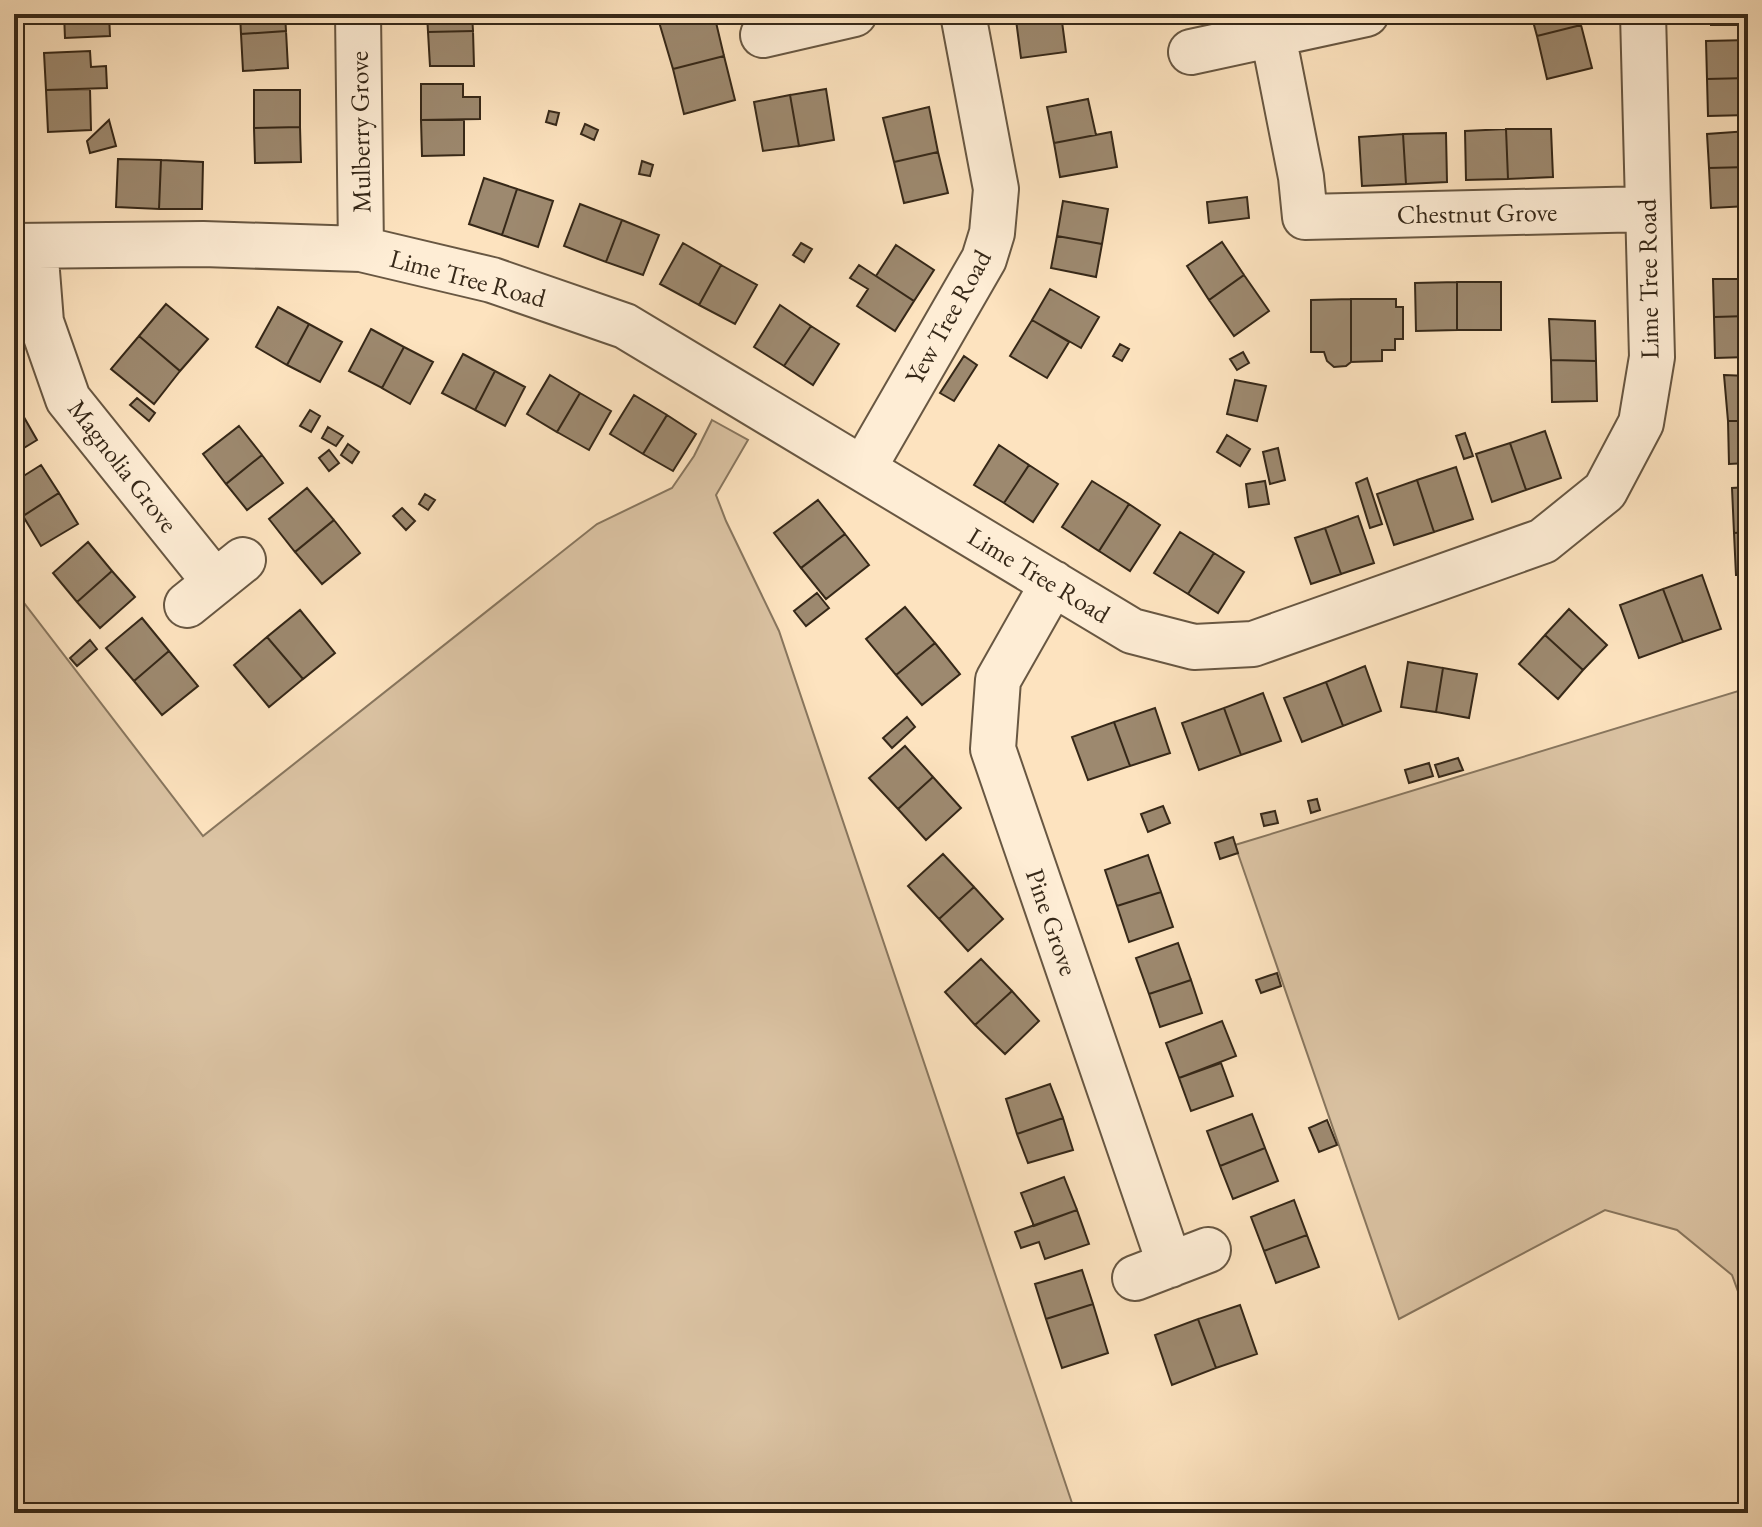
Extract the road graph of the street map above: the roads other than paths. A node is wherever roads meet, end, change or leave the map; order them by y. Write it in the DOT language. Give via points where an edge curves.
graph roads {
  1 [pos="358,14"];
  2 [pos="854,14"];
  3 [pos="963,14"];
  4 [pos="1366,14"];
  5 [pos="1643,14"];
  6 [pos="763,35"];
  7 [pos="1273,35"];
  8 [pos="1191,52"];
  9 [pos="1648,209"];
  10 [pos="25,246"];
  11 [pos="361,249"];
  12 [pos="863,469"];
  13 [pos="215,582"];
  14 [pos="1053,583"];
  15 [pos="1171,1264"];
  1 -- 11 [label="street, Mulberry Grove"];
  2 -- 6 [label="street"];
  3 -- 12 [label="street, Yew Tree Road" via="996,189 992,233 984,259"];
  4 -- 7 [label="street"];
  5 -- 9 [label="street, Lime Tree Road"];
  7 -- 8 [label="street"];
  7 -- 9 [label="street, Chestnut Grove" via="1303,216"];
  9 -- 14 [label="street, Lime Tree Road" via="1652,357 1641,423 1605,491 1543,541 1253,644 1194,647 1132,631"];
  10 -- 11 [label="street, Lime Tree Road"];
  10 -- 13 [label="street, Magnolia Grove" via="41,322 68,399"];
  11 -- 12 [label="street, Lime Tree Road" via="492,280 625,326"];
  12 -- 14 [label="street, Lime Tree Road"];
  14 -- 15 [label="street, Pine Grove" via="998,680 993,749"];
}
